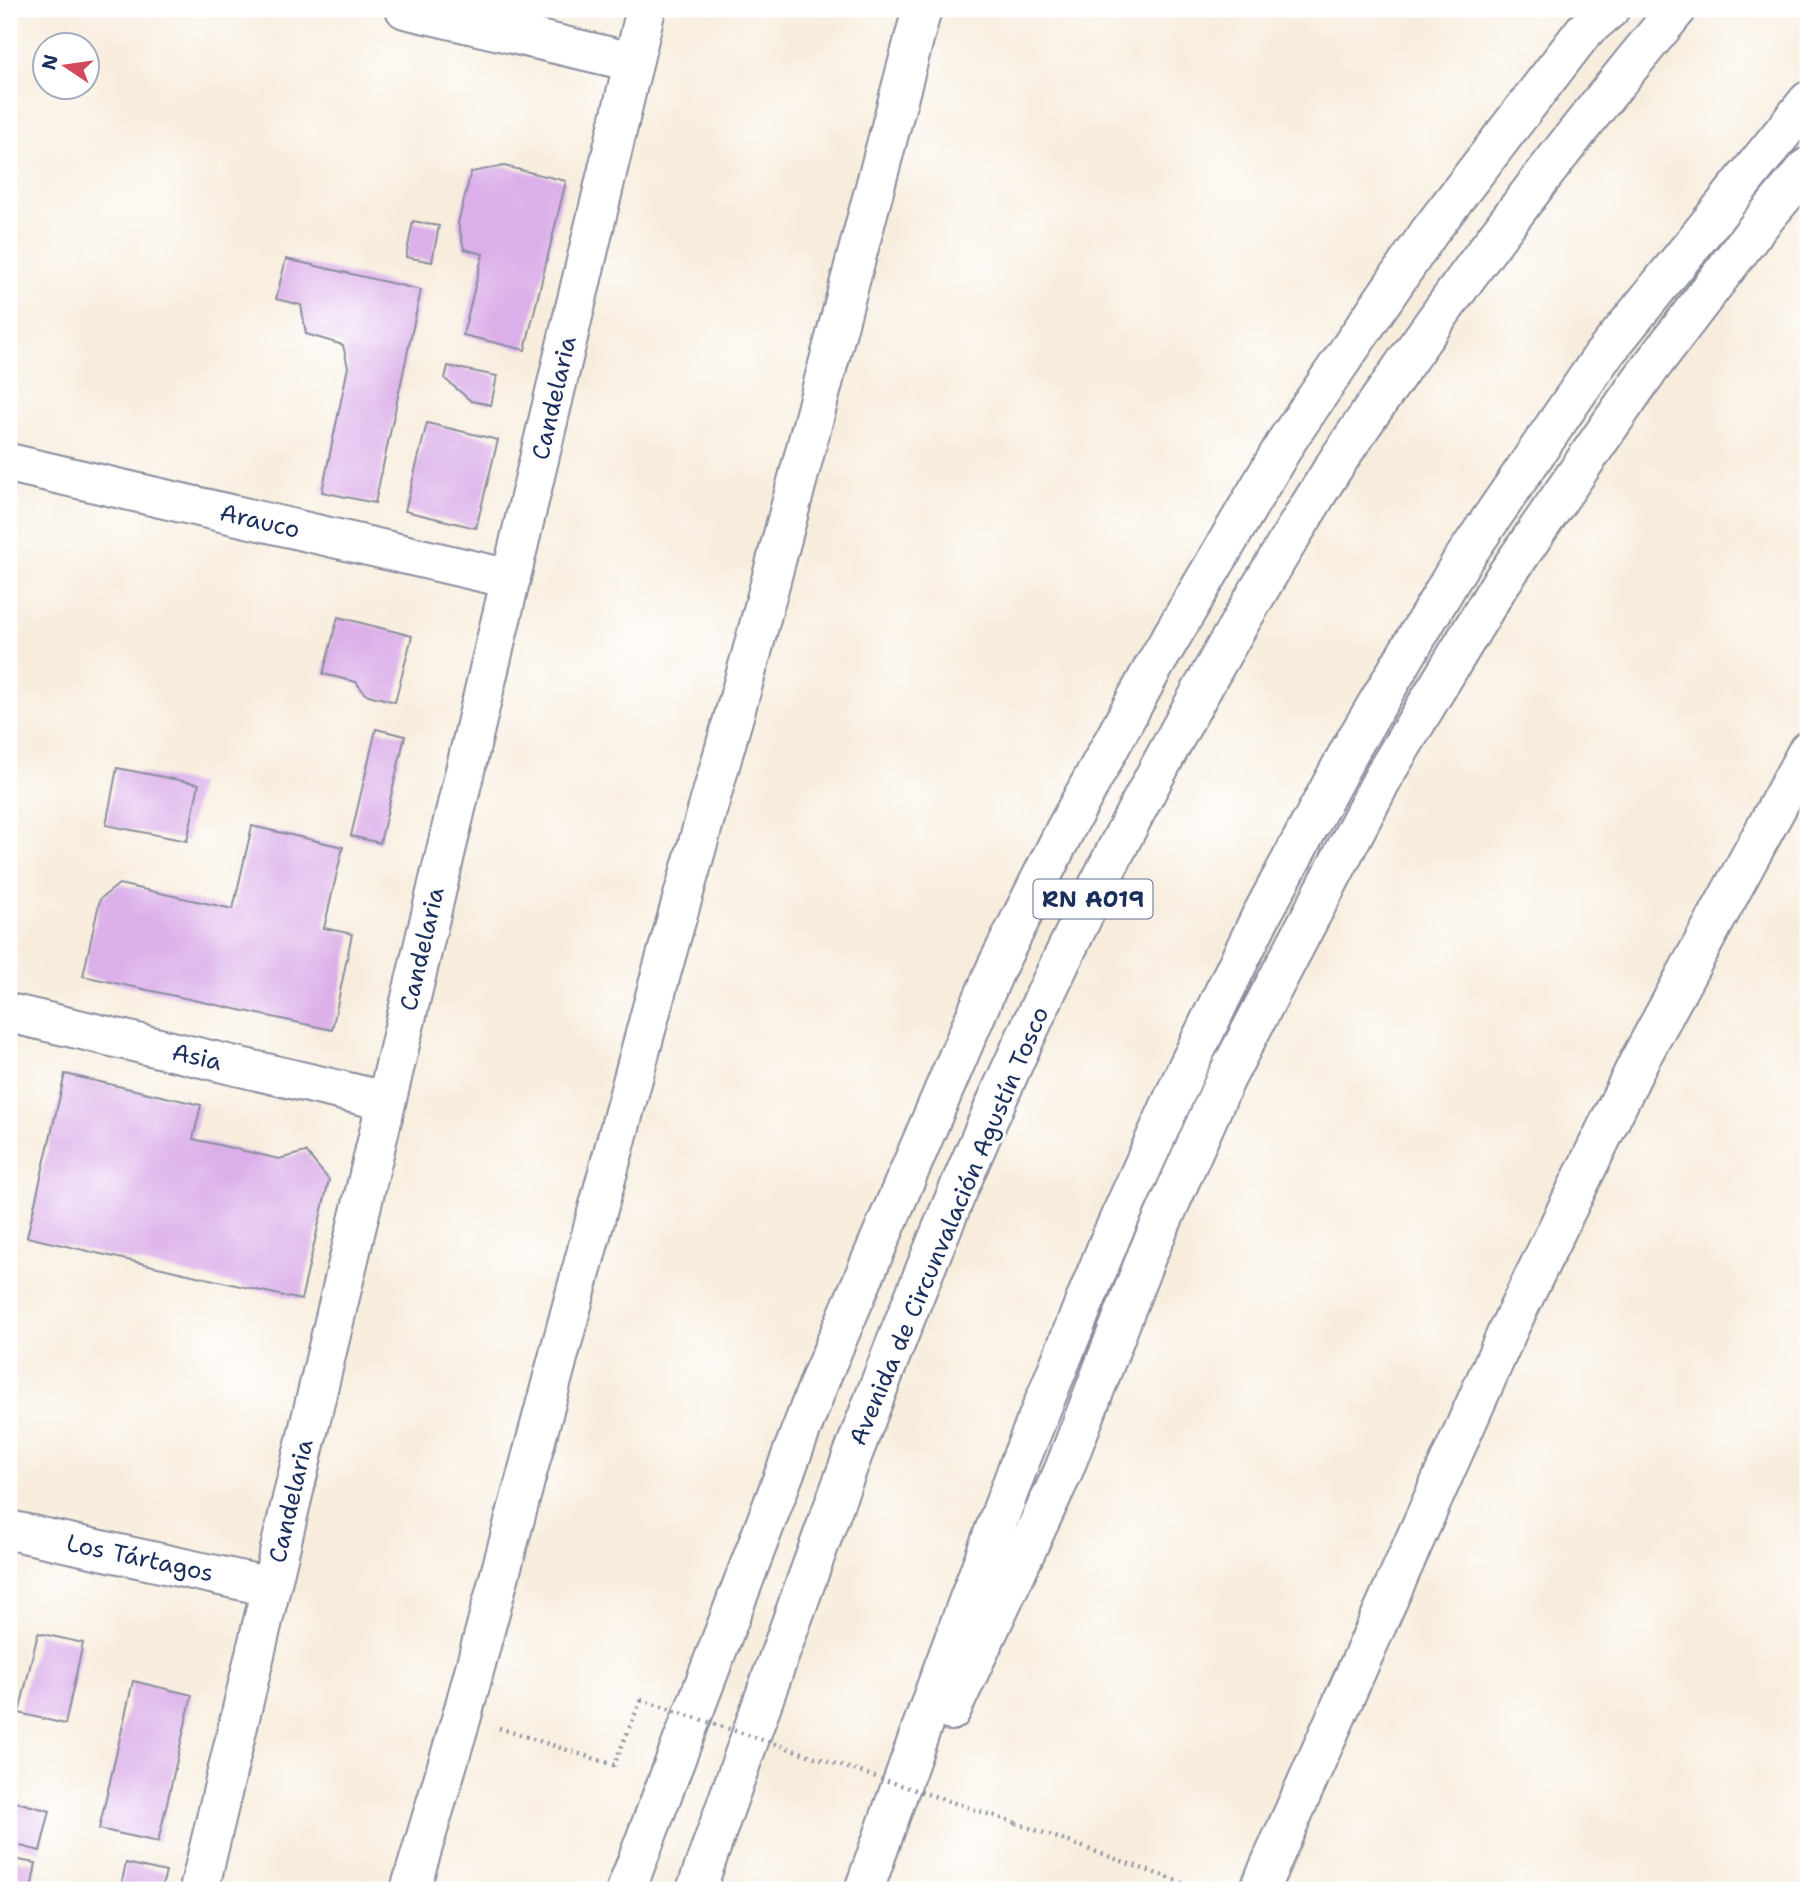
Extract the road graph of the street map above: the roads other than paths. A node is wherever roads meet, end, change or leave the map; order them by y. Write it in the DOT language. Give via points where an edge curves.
graph roads {
  1 [pos="405,9"];
  2 [pos="646,9"];
  3 [pos="922,9"];
  4 [pos="1610,9"];
  5 [pos="1677,9"];
  6 [pos="633,62"];
  7 [pos="1808,101"];
  8 [pos="1808,167"];
  9 [pos="9,463"];
  10 [pos="511,579"];
  11 [pos="1808,750"];
  12 [pos="9,1013"];
  13 [pos="386,1101"];
  14 [pos="9,1530"];
  15 [pos="271,1587"];
  16 [pos="199,1890"];
  17 [pos="410,1890"];
  18 [pos="626,1890"];
  19 [pos="696,1890"];
  20 [pos="866,1890"];
  21 [pos="1259,1890"];
  1 -- 6 [label="main road"];
  2 -- 6 [label="main road, Candelaria"];
  3 -- 17 [label="main road" via="752,652 462,1716"];
  4 -- 18 [label="main road" via="1584,31 1430,231 1289,439 1153,668 1066,828 996,968 821,1375"];
  5 -- 19 [label="main road, Avenida de Circunvalación Agustín Tosco / RN A019" via="1467,274 1331,470 1204,686 1117,851 968,1166 876,1392"];
  6 -- 10 [label="main road, Candelaria"];
  7 -- 20 [label="main road" via="1601,359 1467,552 1351,748 1260,918 1106,1249 1016,1472"];
  8 -- 20 [label="main road" via="1641,380 1498,587 1386,772 1225,1080 1147,1255 1063,1472"];
  9 -- 10 [label="main road, Arauco"];
  10 -- 13 [label="main road, Candelaria"];
  11 -- 21 [label="main road" via="1639,1061 1508,1328"];
  12 -- 13 [label="main road, Asia"];
  13 -- 15 [label="main road, Candelaria"];
  14 -- 15 [label="main road, Los Tártagos"];
  15 -- 16 [label="main road, Candelaria"];
}
